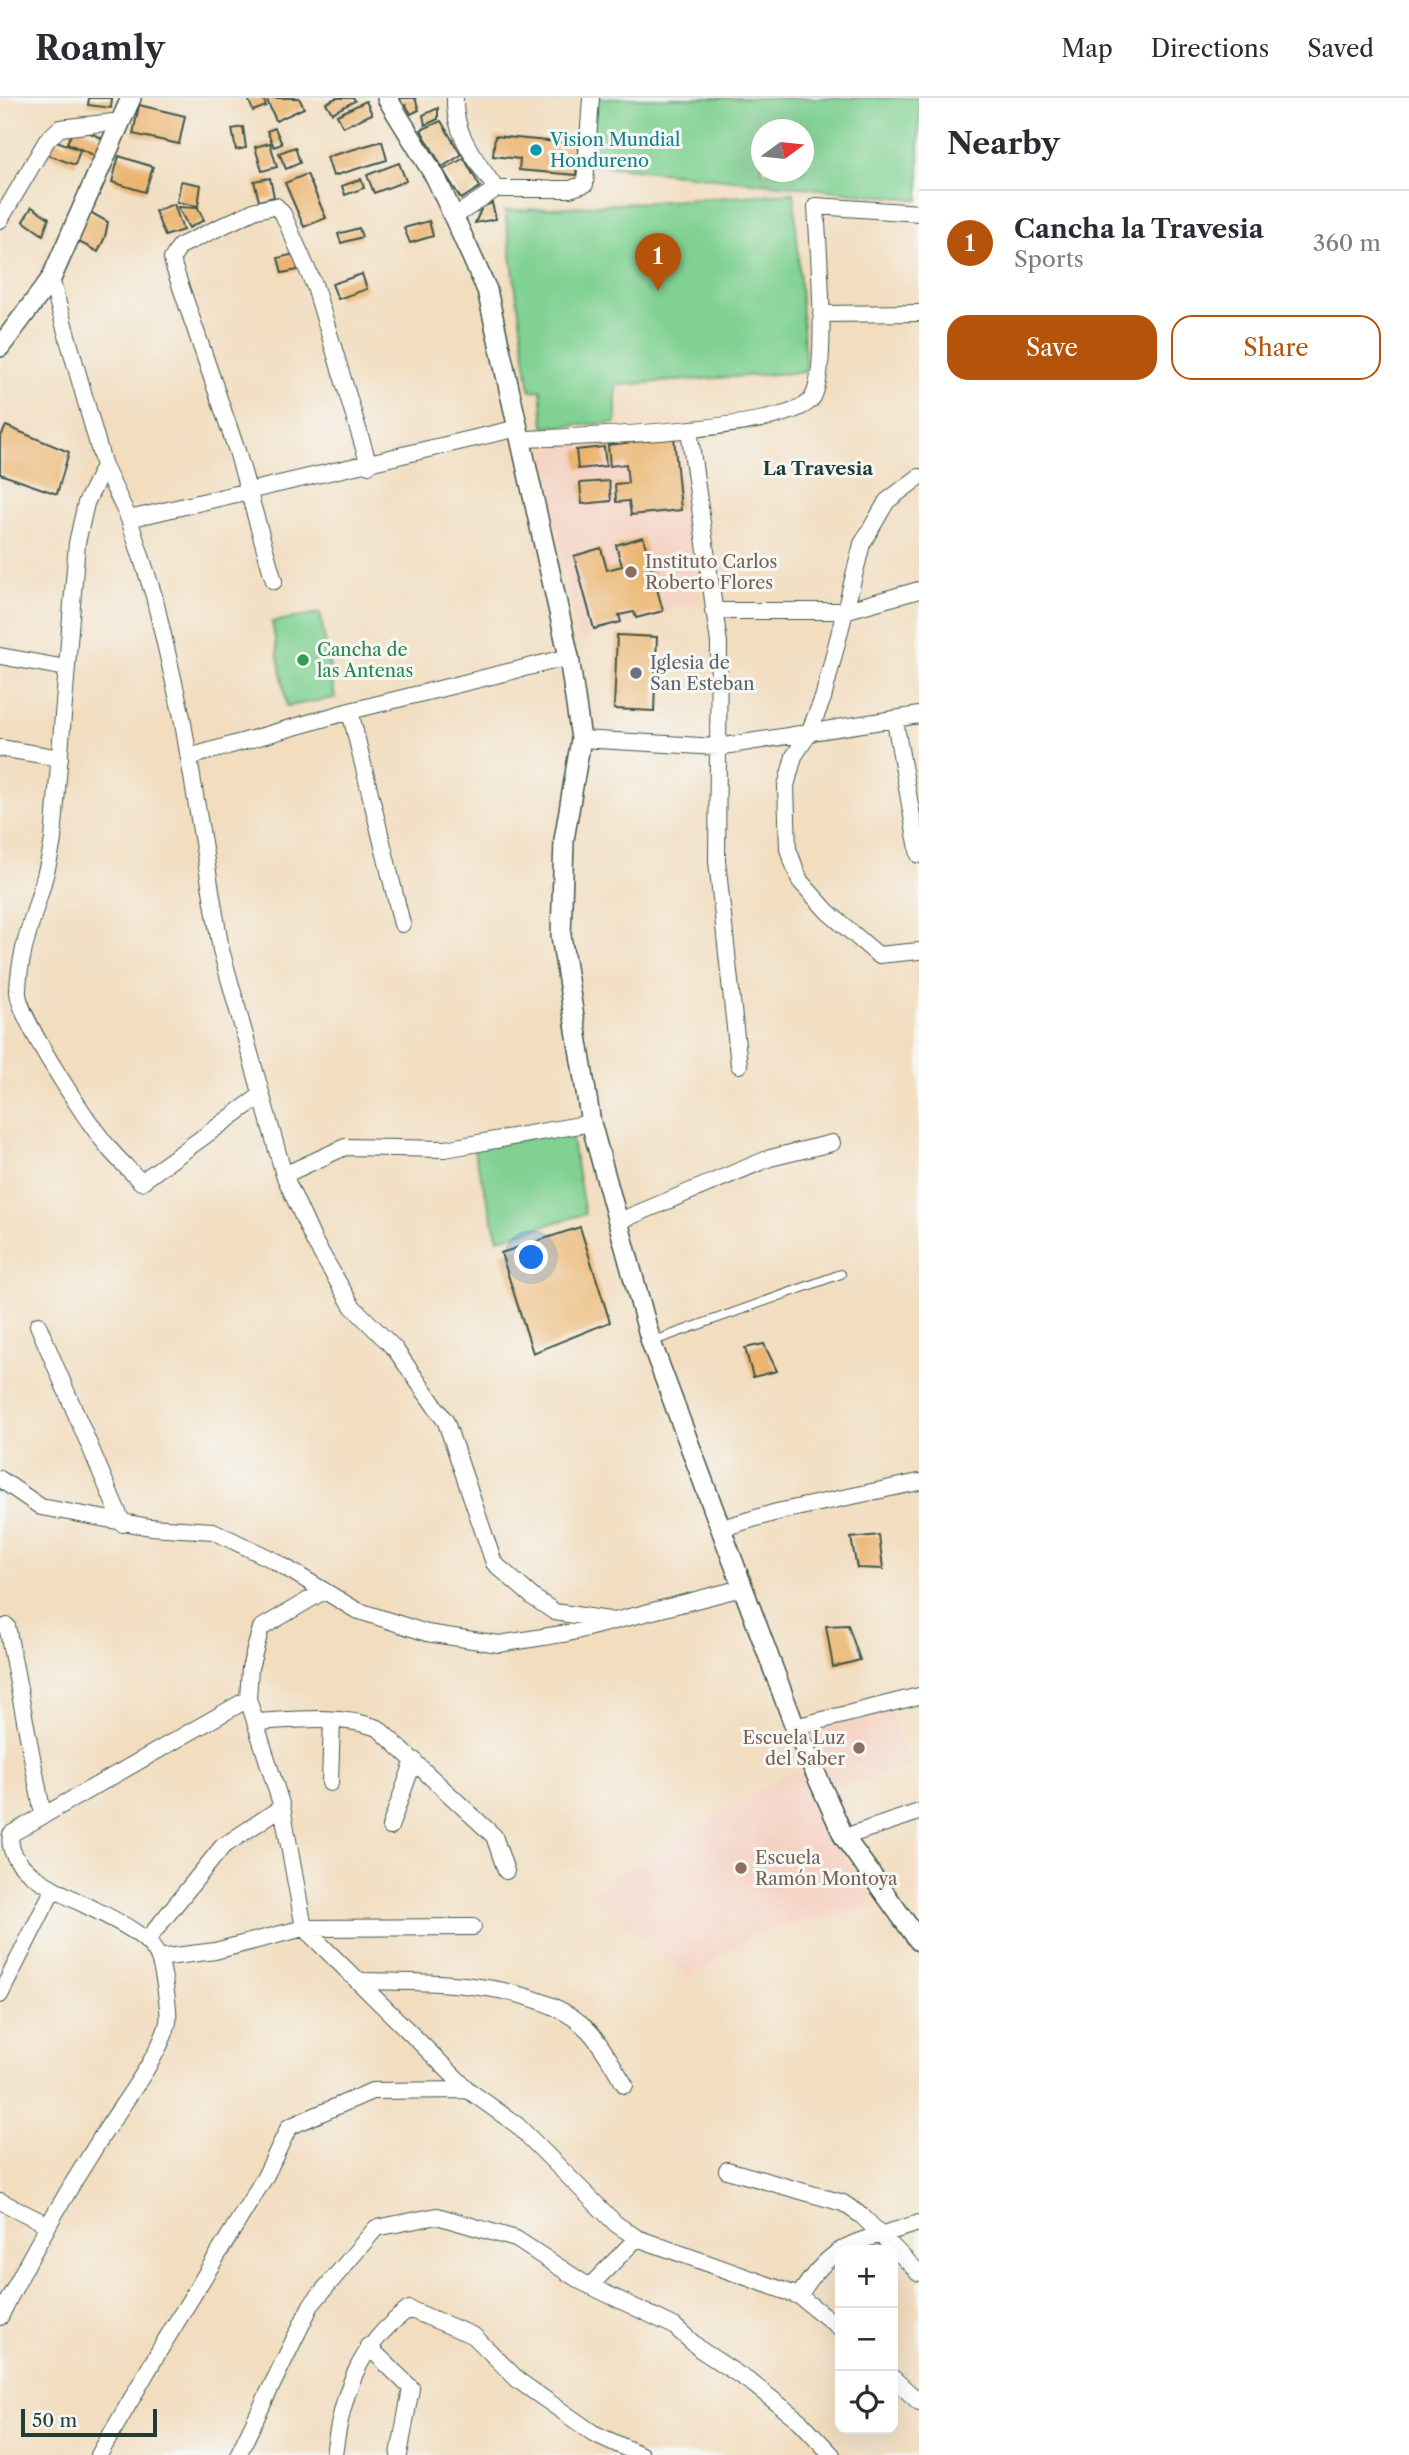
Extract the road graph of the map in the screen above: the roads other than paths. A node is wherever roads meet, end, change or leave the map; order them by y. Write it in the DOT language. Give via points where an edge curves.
graph roads {
  1 [pos="131,98"];
  2 [pos="387,98"];
  3 [pos="455,98"];
  4 [pos="591,98"];
  5 [pos="121,121"];
  6 [pos="496,190"];
  7 [pos="919,213"];
  8 [pos="455,216"];
  9 [pos="0,220"];
  10 [pos="51,279"];
  11 [pos="919,313"];
  12 [pos="821,314"];
  13 [pos="0,347"];
  14 [pos="689,430"];
  15 [pos="519,434"];
  16 [pos="369,465"];
  17 [pos="104,466"];
  18 [pos="919,477"];
  19 [pos="250,492"];
  20 [pos="129,519"];
  21 [pos="274,581"];
  22 [pos="919,590"];
  23 [pos="713,611"];
  24 [pos="844,611"];
  25 [pos="0,656"];
  26 [pos="569,657"];
  27 [pos="66,668"];
  28 [pos="350,711"];
  29 [pos="919,715"];
  30 [pos="895,721"];
  31 [pos="808,735"];
  32 [pos="581,739"];
  33 [pos="718,747"];
  34 [pos="0,748"];
  35 [pos="189,757"];
  36 [pos="60,758"];
  37 [pos="917,833"];
  38 [pos="919,855"];
  39 [pos="402,924"];
  40 [pos="919,951"];
  41 [pos="739,1065"];
  42 [pos="260,1096"];
  43 [pos="591,1123"];
  44 [pos="832,1143"];
  45 [pos="284,1175"];
  46 [pos="617,1222"];
  47 [pos="841,1274"];
  48 [pos="38,1325"];
  49 [pos="651,1342"];
  50 [pos="0,1479"];
  51 [pos="919,1482"];
  52 [pos="123,1524"];
  53 [pos="722,1528"];
  54 [pos="742,1588"];
  55 [pos="324,1591"];
  56 [pos="609,1620"];
  57 [pos="7,1626"];
  58 [pos="919,1696"];
  59 [pos="248,1699"];
  60 [pos="332,1720"];
  61 [pos="256,1722"];
  62 [pos="795,1727"];
  63 [pos="414,1760"];
  64 [pos="330,1783"];
  65 [pos="282,1808"];
  66 [pos="919,1812"];
  67 [pos="43,1815"];
  68 [pos="390,1827"];
  69 [pos="844,1838"];
  70 [pos="506,1871"];
  71 [pos="52,1892"];
  72 [pos="473,1927"];
  73 [pos="304,1928"];
  74 [pos="147,1940"];
  75 [pos="919,1941"];
  76 [pos="159,1958"];
  77 [pos="361,1981"];
  78 [pos="0,1995"];
  79 [pos="625,2085"];
  80 [pos="468,2090"];
  81 [pos="727,2170"];
  82 [pos="0,2201"];
  83 [pos="46,2224"];
  84 [pos="919,2224"];
  85 [pos="880,2236"];
  86 [pos="637,2238"];
  87 [pos="919,2273"];
  88 [pos="590,2286"];
  89 [pos="799,2296"];
  90 [pos="0,2316"];
  91 [pos="835,2324"];
  92 [pos="368,2346"];
  93 [pos="898,2383"];
  94 [pos="919,2402"];
  95 [pos="99,2455"];
  96 [pos="238,2455"];
  97 [pos="334,2455"];
  98 [pos="399,2455"];
  99 [pos="641,2455"];
  100 [pos="832,2455"];
  1 -- 5 [label="street"];
  2 -- 8 [label="street"];
  3 -- 6 [label="street" via="460,136"];
  4 -- 6 [label="street" via="585,184 570,189"];
  5 -- 9 [label="street" via="60,128 47,140"];
  5 -- 10 [label="street"];
  6 -- 8 [label="street"];
  7 -- 12 [label="street" via="816,206"];
  8 -- 15 [label="street" via="487,290"];
  10 -- 13 [label="street"];
  10 -- 17 [label="street"];
  11 -- 12 [label="street"];
  12 -- 14 [label="street" via="819,382 812,400 792,413"];
  14 -- 15 [label="street"];
  14 -- 23 [label="street"];
  15 -- 16 [label="street"];
  15 -- 26 [label="street"];
  16 -- 19 [label="street"];
  16 -- 19 [label="street" via="315,287 283,214 270,205 180,247 172,259"];
  17 -- 20 [label="street"];
  17 -- 27 [label="street" via="86,503 77,543"];
  18 -- 24 [label="street" via="887,501 862,544"];
  19 -- 20 [label="street"];
  19 -- 21 [label="street"];
  20 -- 35 [label="street" via="154,596"];
  22 -- 24 [label="street"];
  23 -- 24 [label="street"];
  23 -- 33 [label="street" via="719,643"];
  24 -- 31 [label="street" via="823,698"];
  25 -- 27 [label="street"];
  26 -- 28 [label="street"];
  26 -- 32 [label="street"];
  27 -- 36 [label="street"];
  28 -- 35 [label="street"];
  28 -- 39 [label="street"];
  29 -- 30 [label="street"];
  30 -- 31 [label="street"];
  30 -- 37 [label="street"];
  31 -- 33 [label="street"];
  31 -- 40 [label="street" via="794,756 786,786 788,849 800,881 878,955"];
  32 -- 33 [label="street"];
  32 -- 43 [label="street" via="564,840 562,936"];
  33 -- 41 [label="street" via="717,861"];
  34 -- 36 [label="street"];
  35 -- 42 [label="street" via="221,950"];
  36 -- 42 [label="street" via="48,871 29,930 17,992 30,1028 107,1146 141,1182"];
  37 -- 38 [label="street"];
  42 -- 45 [label="street"];
  43 -- 45 [label="street" via="445,1149 345,1147"];
  43 -- 46 [label="street"];
  44 -- 46 [label="street" via="771,1158"];
  45 -- 56 [label="street" via="314,1241 352,1306 395,1349 446,1422 494,1563 555,1612"];
  46 -- 49 [label="street"];
  47 -- 49 [label="lane"];
  48 -- 52 [label="street"];
  49 -- 53 [label="street"];
  50 -- 52 [label="street" via="41,1507"];
  51 -- 53 [label="street"];
  52 -- 55 [label="street" via="213,1531"];
  53 -- 54 [label="street"];
  54 -- 56 [label="street"];
  54 -- 62 [label="street"];
  55 -- 56 [label="street" via="356,1611 427,1633 499,1644 568,1633"];
  55 -- 59 [label="street" via="261,1628 250,1668"];
  57 -- 67 [label="street"];
  58 -- 62 [label="street"];
  59 -- 61 [label="street"];
  59 -- 67 [label="street"];
  60 -- 61 [label="street"];
  60 -- 63 [label="street" via="359,1721 378,1728"];
  60 -- 64 [label="street"];
  61 -- 65 [label="street"];
  62 -- 69 [label="street"];
  63 -- 68 [label="street"];
  63 -- 70 [label="street" via="494,1836"];
  65 -- 73 [label="street"];
  65 -- 74 [label="street" via="222,1847"];
  66 -- 69 [label="street"];
  67 -- 71 [label="street" via="11,1834 7,1846 10,1857"];
  69 -- 75 [label="street"];
  71 -- 74 [label="street"];
  71 -- 78 [label="street"];
  72 -- 73 [label="street"];
  73 -- 76 [label="street" via="215,1951"];
  73 -- 77 [label="street"];
  74 -- 76 [label="street"];
  76 -- 83 [label="street" via="169,2021 145,2071"];
  77 -- 79 [label="street" via="475,1987 545,2001 589,2030"];
  77 -- 80 [label="street"];
  80 -- 86 [label="street" via="517,2125 616,2224"];
  80 -- 95 [label="street" via="372,2091 289,2127 265,2178"];
  81 -- 85 [label="street" via="843,2203"];
  82 -- 83 [label="street"];
  83 -- 90 [label="street"];
  84 -- 85 [label="street"];
  85 -- 87 [label="street"];
  85 -- 89 [label="street" via="829,2256"];
  86 -- 88 [label="street"];
  86 -- 89 [label="street"];
  88 -- 96 [label="street" via="516,2239 437,2216 376,2228 311,2305"];
  88 -- 100 [label="street" via="674,2326 801,2422"];
  89 -- 91 [label="street"];
  92 -- 97 [label="street" via="341,2407"];
  92 -- 98 [label="street" via="411,2388"];
  92 -- 99 [label="street" via="409,2309 474,2336 519,2381 593,2433"];
  93 -- 94 [label="street"];
}
